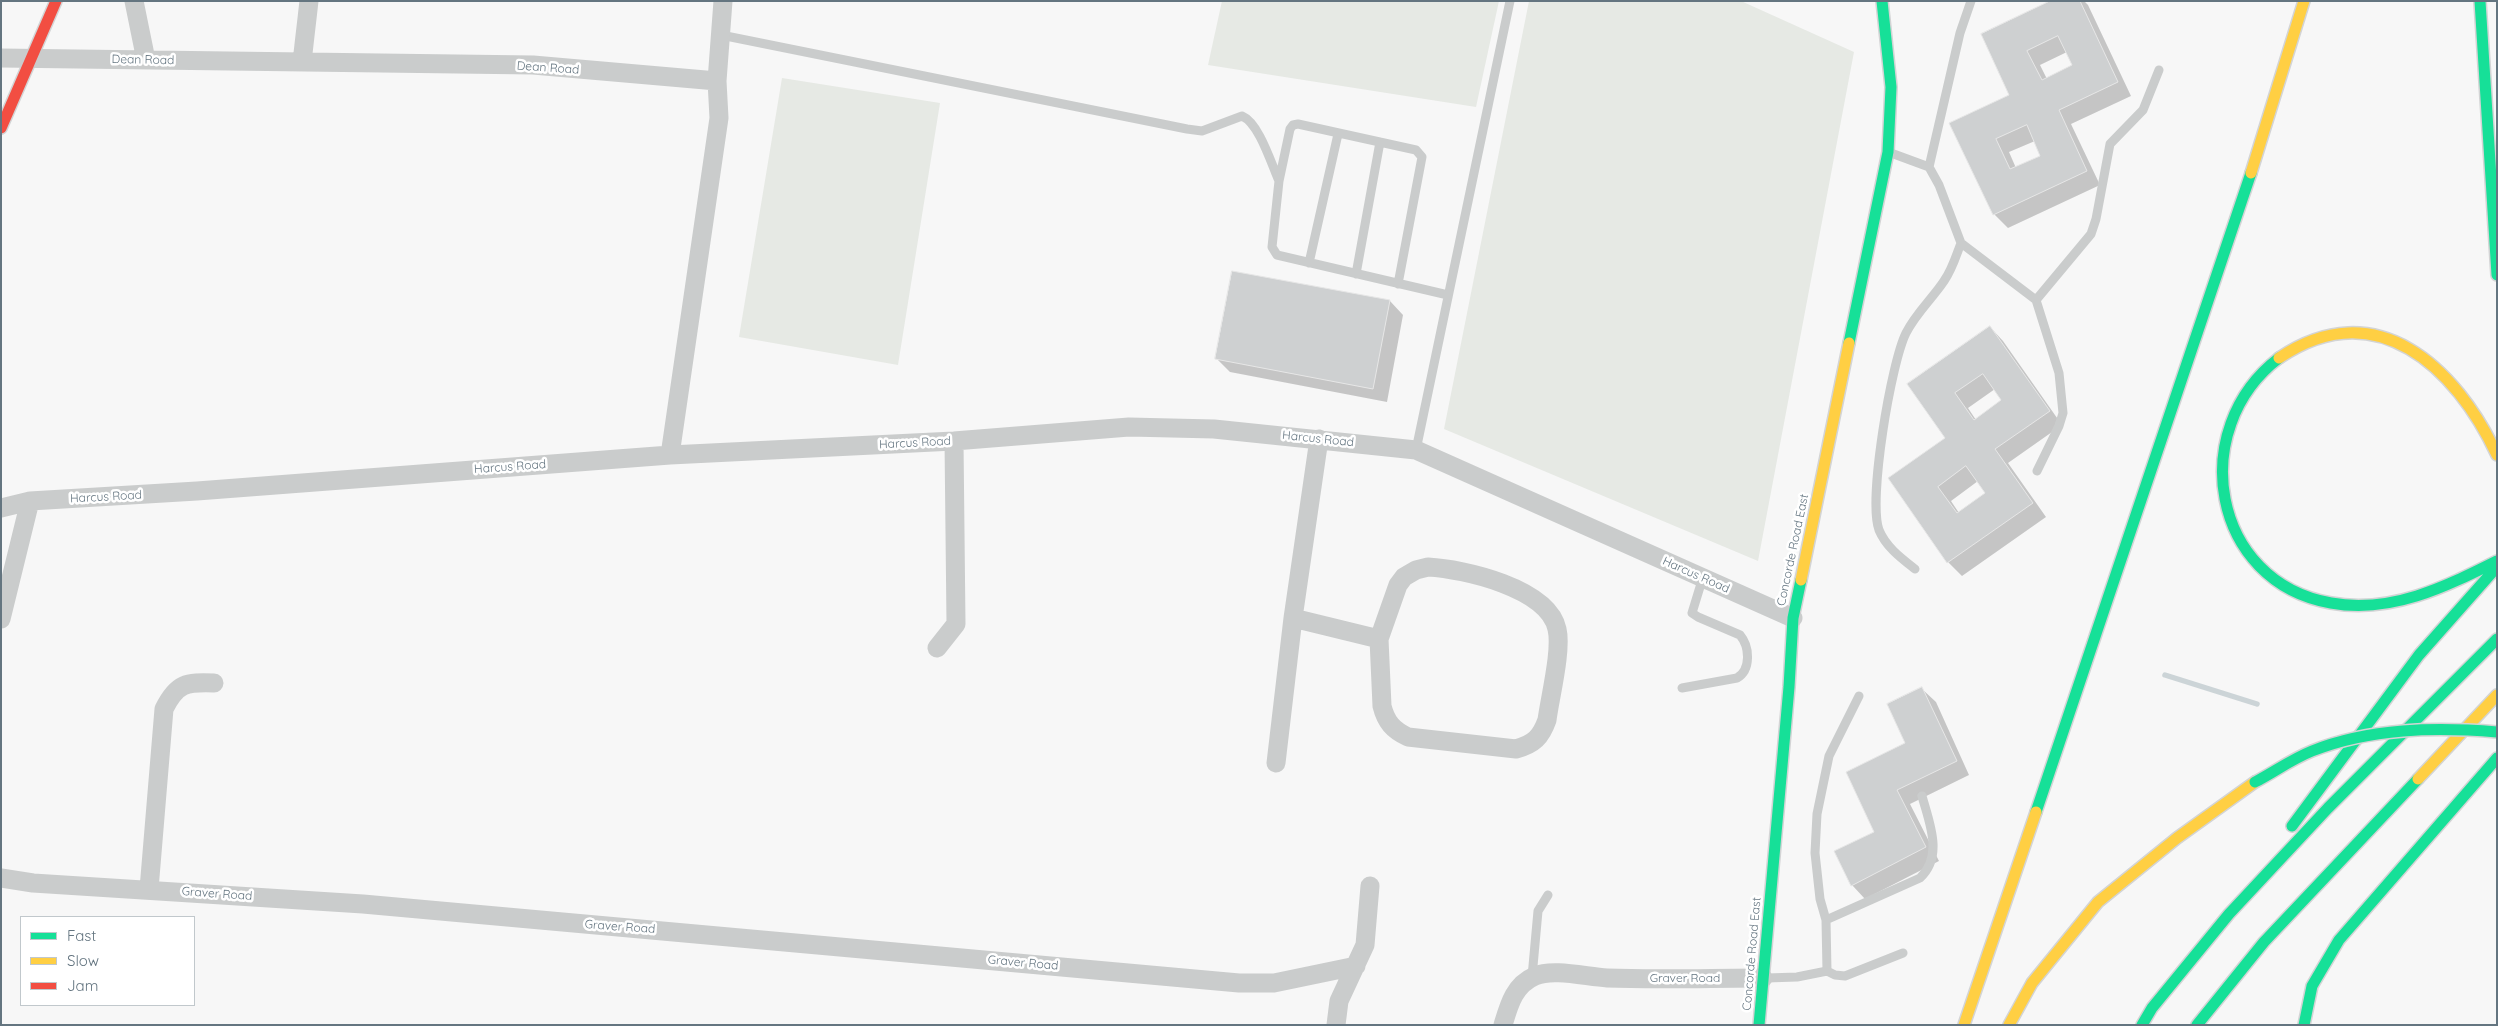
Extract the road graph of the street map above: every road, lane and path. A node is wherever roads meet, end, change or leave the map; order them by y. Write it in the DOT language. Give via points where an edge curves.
graph roads {
  1 [pos="56,1"];
  2 [pos="134,1"];
  3 [pos="310,1"];
  4 [pos="723,1"];
  5 [pos="1510,1"];
  6 [pos="1882,1"];
  7 [pos="1970,1"];
  8 [pos="2304,1"];
  9 [pos="2480,1"];
  10 [pos="721,35"];
  11 [pos="1899,46"];
  12 [pos="1,58"];
  13 [pos="30,58"];
  14 [pos="146,60"];
  15 [pos="302,62"];
  16 [pos="2159,70"];
  17 [pos="717,81"];
  18 [pos="1891,87"];
  19 [pos="1,128"];
  20 [pos="1338,134"];
  21 [pos="1380,142"];
  22 [pos="1888,152"];
  23 [pos="1929,167"];
  24 [pos="1279,180"];
  25 [pos="1961,243"];
  26 [pos="1309,263"];
  27 [pos="1356,274"];
  28 [pos="2497,275"];
  29 [pos="1398,284"];
  30 [pos="1448,295"];
  31 [pos="2036,300"];
  32 [pos="1319,440"];
  33 [pos="954,441"];
  34 [pos="1416,450"];
  35 [pos="670,455"];
  36 [pos="2497,456"];
  37 [pos="2037,471"];
  38 [pos="30,501"];
  39 [pos="1,508"];
  40 [pos="2497,561"];
  41 [pos="2497,566"];
  42 [pos="1915,569"];
  43 [pos="1703,578"];
  44 [pos="1293,618"];
  45 [pos="1793,618"];
  46 [pos="1,619"];
  47 [pos="1379,639"];
  48 [pos="2497,639"];
  49 [pos="937,648"];
  50 [pos="214,683"];
  51 [pos="1682,688"];
  52 [pos="2497,695"];
  53 [pos="1859,696"];
  54 [pos="2497,732"];
  55 [pos="2497,758"];
  56 [pos="1276,763"];
  57 [pos="1922,796"];
  58 [pos="1,878"];
  59 [pos="1370,886"];
  60 [pos="149,889"];
  61 [pos="1548,895"];
  62 [pos="2229,914"];
  63 [pos="1826,920"];
  64 [pos="1903,953"];
  65 [pos="1356,966"];
  66 [pos="1827,972"];
  67 [pos="1532,978"];
  68 [pos="1763,978"];
  69 [pos="1336,1025"];
  70 [pos="1503,1025"];
  71 [pos="1760,1025"];
  72 [pos="1964,1025"];
  73 [pos="2009,1025"];
  74 [pos="2142,1025"];
  75 [pos="2197,1025"];
  76 [pos="2304,1025"];
  1 -- 13 [label="main road"];
  2 -- 14 [label="street"];
  3 -- 15 [label="street"];
  4 -- 10 [label="street"];
  5 -- 30 [label="lane"];
  6 -- 18 [label="main road, Concorde Road East"];
  7 -- 23 [label="lane"];
  8 -- 72 [label="main road" via="2258,153"];
  9 -- 28 [label="main road"];
  10 -- 17 [label="street"];
  10 -- 24 [label="lane" via="1187,129 1202,131 1242,116 1256,129"];
  11 -- 18 [label="main road, Concorde Road East"];
  12 -- 13 [label="street, Dean Road"];
  13 -- 14 [label="street, Dean Road"];
  13 -- 19 [label="main road"];
  14 -- 15 [label="street, Dean Road"];
  15 -- 17 [label="street, Dean Road" via="533,65"];
  16 -- 31 [label="lane" via="2143,110 2110,144 2091,234"];
  17 -- 35 [label="street" via="719,118"];
  18 -- 22 [label="main road, Concorde Road East"];
  20 -- 21 [label="lane"];
  20 -- 24 [label="lane" via="1293,125"];
  20 -- 26 [label="lane"];
  21 -- 27 [label="lane"];
  21 -- 29 [label="lane" via="1416,150 1422,157"];
  22 -- 23 [label="lane"];
  22 -- 45 [label="main road, Concorde Road East"];
  23 -- 25 [label="lane" via="1940,185"];
  24 -- 26 [label="lane" via="1272,250 1277,255"];
  25 -- 31 [label="lane"];
  25 -- 42 [label="lane" via="1944,280 1916,315 1898,352 1878,476 1876,515 1879,530 1893,551"];
  26 -- 27 [label="lane"];
  27 -- 29 [label="lane"];
  29 -- 30 [label="lane"];
  30 -- 34 [label="lane"];
  31 -- 37 [label="lane" via="2059,373 2063,413"];
  32 -- 33 [label="street, Harcus Road" via="1214,429 1137,427"];
  32 -- 34 [label="street, Harcus Road"];
  32 -- 44 [label="street"];
  33 -- 35 [label="street, Harcus Road"];
  33 -- 49 [label="street" via="956,624"];
  34 -- 43 [label="street, Harcus Road"];
  35 -- 38 [label="street, Harcus Road"];
  36 -- 40 [label="main road" via="2462,393 2436,365 2402,344 2358,333 2332,335 2301,345 2272,362 2251,382 2239,402 2222,449 2221,481 2224,506 2231,524 2260,569 2286,589 2313,600 2370,606 2421,594"];
  38 -- 39 [label="street, Harcus Road"];
  38 -- 46 [label="street"];
  41 -- 62 [label="main road" via="2419,655"];
  43 -- 45 [label="street, Harcus Road"];
  43 -- 51 [label="lane" via="1692,612 1740,636 1746,648 1746,669 1738,678"];
  44 -- 47 [label="street"];
  44 -- 56 [label="street"];
  45 -- 68 [label="main road, Concorde Road East"];
  47 -- 47 [label="street" via="1382,706 1397,732 1408,737 1516,749 1526,746 1542,733 1547,720 1558,639 1555,620 1537,601 1479,575 1446,568 1416,570 1398,585"];
  48 -- 62 [label="main road" via="2328,808"];
  50 -- 60 [label="street" via="190,682 172,692 164,709"];
  52 -- 75 [label="main road" via="2264,942"];
  53 -- 63 [label="lane" via="1829,756 1817,814 1815,853 1820,899"];
  54 -- 73 [label="main road, bridge" via="2456,729 2369,736 2312,751 2255,782 2177,838 2098,902 2032,983"];
  55 -- 76 [label="main road" via="2340,940 2312,986"];
  57 -- 63 [label="lane" via="1934,847 1925,874"];
  58 -- 60 [label="street, Graver Road" via="33,883"];
  59 -- 65 [label="street" via="1365,945"];
  60 -- 65 [label="street, Graver Road" via="363,904 1238,983 1274,983"];
  61 -- 67 [label="lane" via="1538,911"];
  62 -- 74 [label="main road" via="2152,1008"];
  63 -- 66 [label="lane"];
  64 -- 66 [label="lane" via="1845,976"];
  65 -- 69 [label="street" via="1339,1001"];
  66 -- 68 [label="lane"];
  67 -- 68 [label="street, Graver Road" via="1549,973 1607,978"];
  67 -- 70 [label="street" via="1519,986 1512,997"];
  68 -- 71 [label="main road, Concorde Road East"];
}
